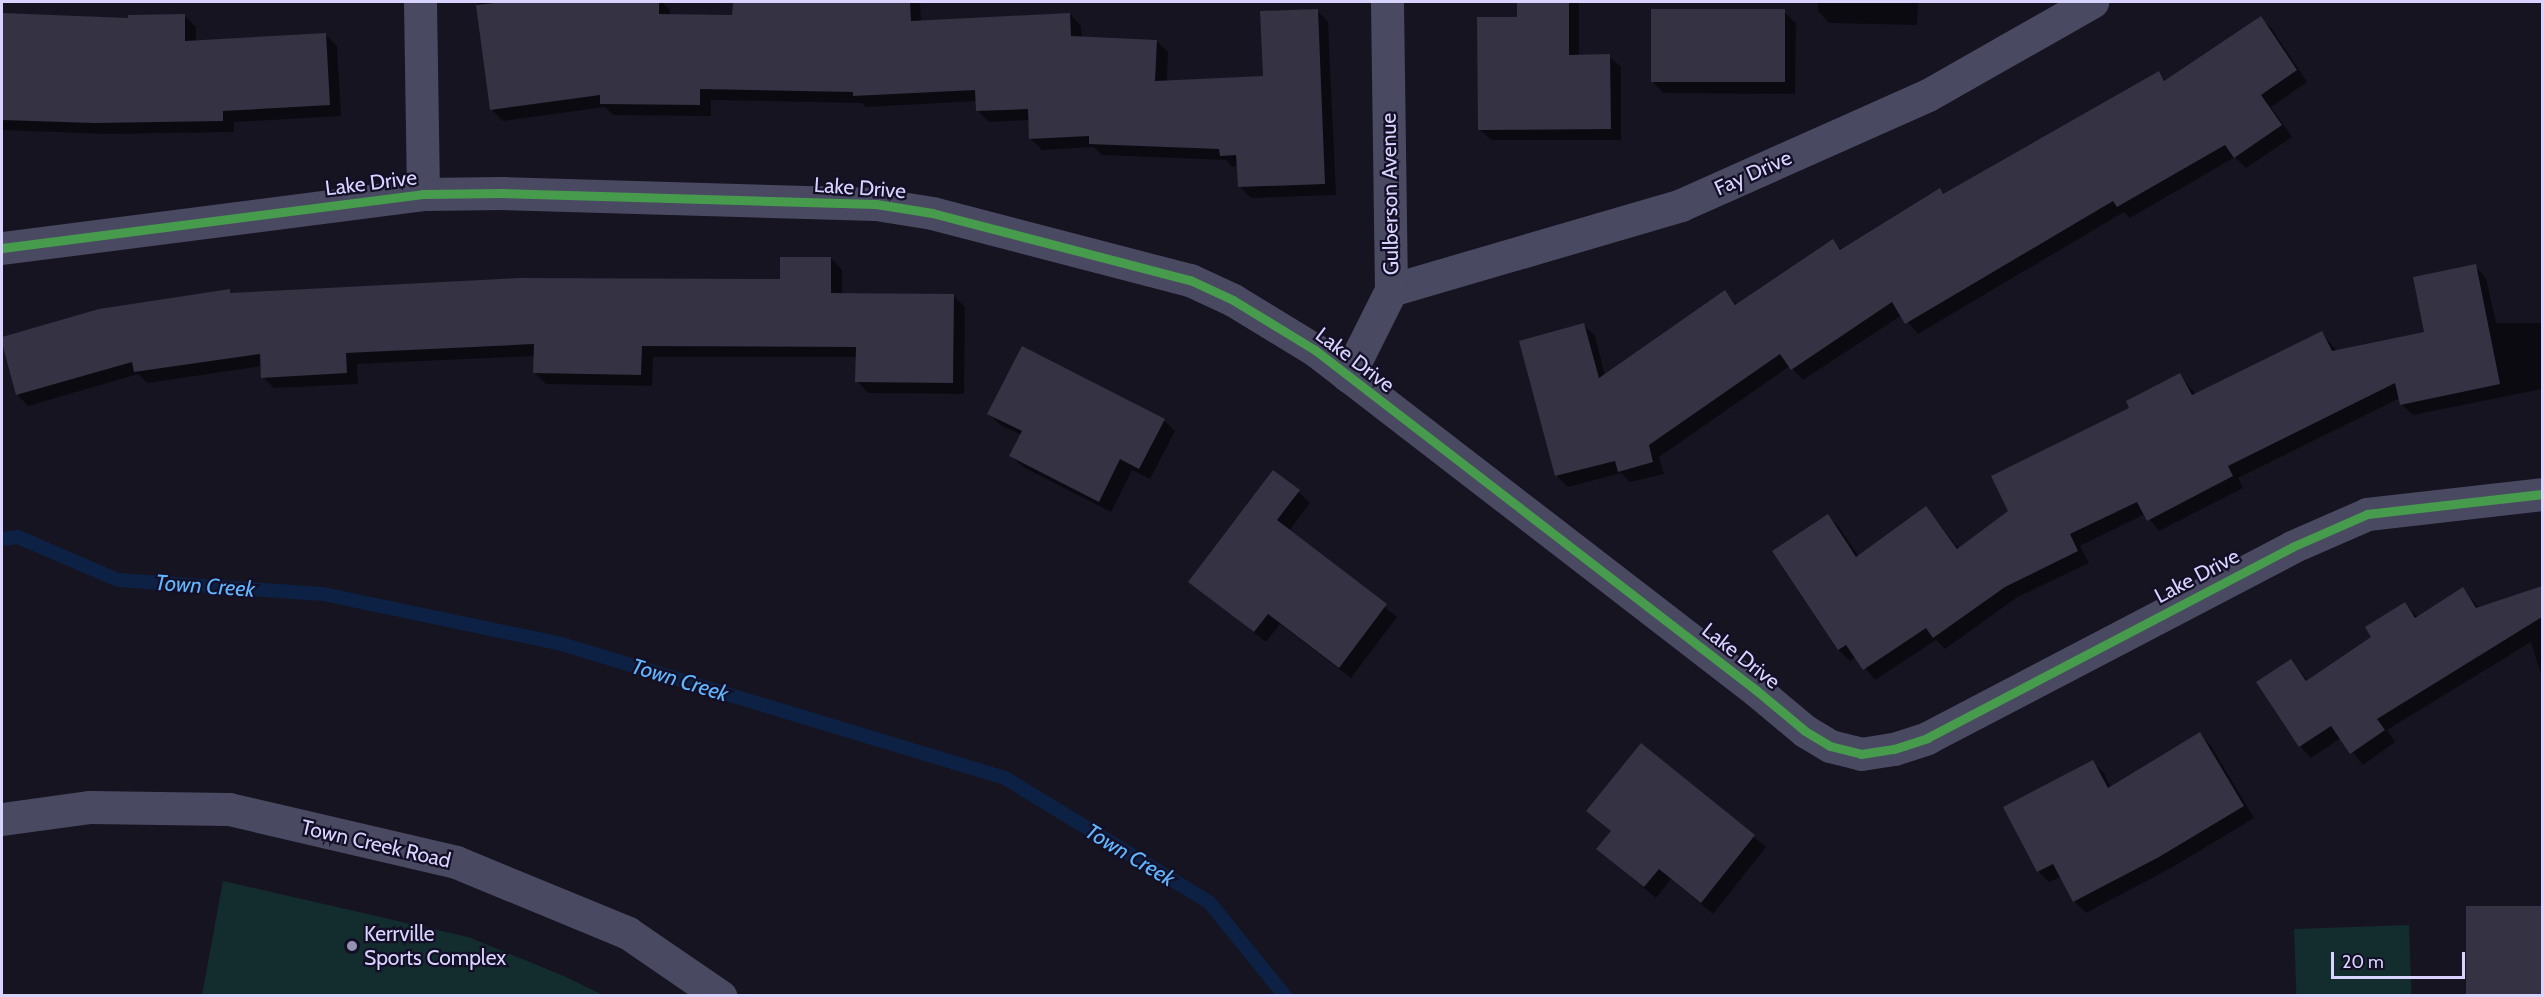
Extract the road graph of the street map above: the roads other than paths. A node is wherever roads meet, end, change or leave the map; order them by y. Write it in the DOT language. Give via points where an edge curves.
graph roads {
  1 [pos="420,2"];
  2 [pos="1387,2"];
  3 [pos="2092,2"];
  4 [pos="423,194"];
  5 [pos="2,248"];
  6 [pos="1391,291"];
  7 [pos="1348,376"];
  8 [pos="2542,494"];
  9 [pos="2,819"];
  10 [pos="720,996"];
  1 -- 4 [label="street"];
  2 -- 6 [label="street, Gulberson Avenue"];
  3 -- 6 [label="street, Fay Drive" via="1928,95 1681,205"];
  4 -- 5 [label="street, Lake Drive"];
  4 -- 7 [label="street, Lake Drive" via="876,204 932,213 1190,280 1233,300 1315,350"];
  6 -- 7 [label="street, Gulberson Avenue"];
  7 -- 8 [label="street, Lake Drive" via="1805,731 1830,746 1861,754 1927,738 2292,547 2367,514"];
  9 -- 10 [label="street, Town Creek Road" via="90,807 229,809 456,862 628,933"];
}
